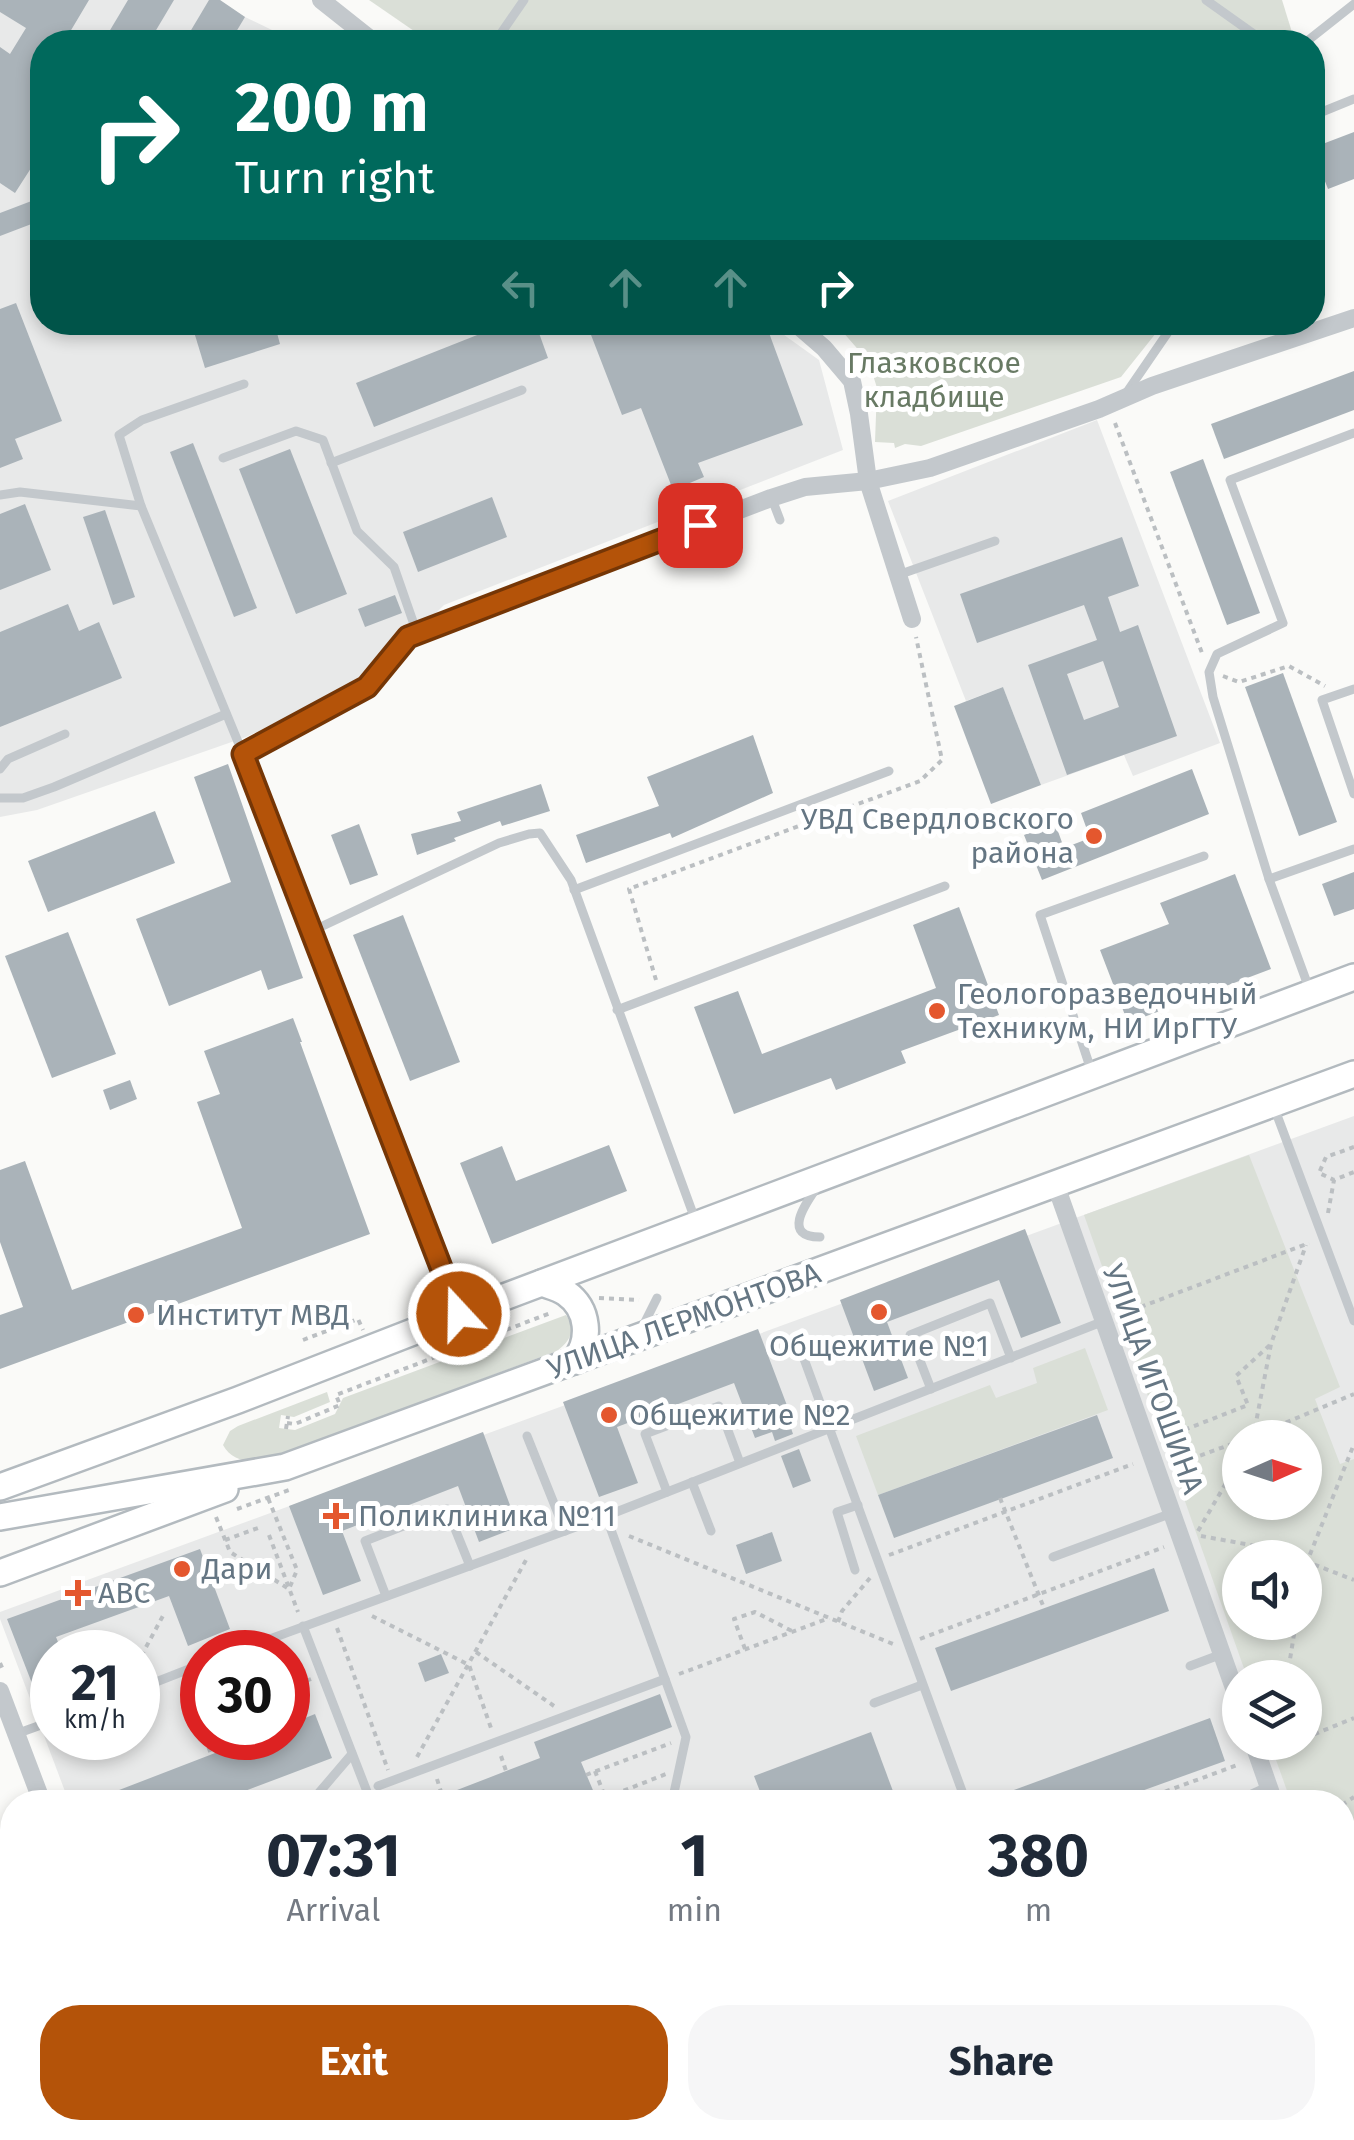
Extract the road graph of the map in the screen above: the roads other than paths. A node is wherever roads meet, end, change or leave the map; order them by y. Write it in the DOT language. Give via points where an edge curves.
graph roads {
  1 [pos="321,0"];
  2 [pos="524,0"];
  3 [pos="1206,0"];
  4 [pos="1354,4"];
  5 [pos="354,30"];
  6 [pos="503,30"];
  7 [pos="1248,30"];
  8 [pos="1321,30"];
  9 [pos="1354,99"];
  10 [pos="1325,111"];
  11 [pos="1354,318"];
  12 [pos="1325,328"];
  13 [pos="809,335"];
  14 [pos="1165,335"];
  15 [pos="1303,335"];
  16 [pos="244,384"];
  17 [pos="522,390"];
  18 [pos="1116,402"];
  19 [pos="1354,433"];
  20 [pos="222,458"];
  21 [pos="332,463"];
  22 [pos="868,481"];
  23 [pos="0,495"];
  24 [pos="771,498"];
  25 [pos="140,506"];
  26 [pos="780,520"];
  27 [pos="995,541"];
  28 [pos="898,575"];
  29 [pos="912,619"];
  30 [pos="417,633"];
  31 [pos="1354,690"];
  32 [pos="226,714"];
  33 [pos="65,734"];
  34 [pos="243,754"];
  35 [pos="0,769"];
  36 [pos="890,771"];
  37 [pos="1354,794"];
  38 [pos="0,798"];
  39 [pos="23,798"];
  40 [pos="0,809"];
  41 [pos="1354,848"];
  42 [pos="1204,856"];
  43 [pos="1268,879"];
  44 [pos="945,886"];
  45 [pos="574,890"];
  46 [pos="311,931"];
  47 [pos="1354,977"];
  48 [pos="1312,993"];
  49 [pos="617,1010"];
  50 [pos="1354,1074"];
  51 [pos="1093,1075"];
  52 [pos="1272,1104"];
  53 [pos="824,1176"];
  54 [pos="1055,1183"];
  55 [pos="697,1224"];
  56 [pos="820,1237"];
  57 [pos="1354,1280"];
  58 [pos="542,1283"];
  59 [pos="1341,1285"];
  60 [pos="657,1298"];
  61 [pos="459,1314"];
  62 [pos="1110,1319"];
  63 [pos="1354,1321"];
  64 [pos="796,1337"];
  65 [pos="636,1339"];
  66 [pos="1012,1358"];
  67 [pos="575,1361"];
  68 [pos="932,1390"];
  69 [pos="830,1428"];
  70 [pos="527,1436"];
  71 [pos="740,1463"];
  72 [pos="285,1467"];
  73 [pos="32,1476"];
  74 [pos="0,1478"];
  75 [pos="692,1482"];
  76 [pos="0,1487"];
  77 [pos="667,1492"];
  78 [pos="858,1505"];
  79 [pos="1172,1513"];
  80 [pos="606,1516"];
  81 [pos="0,1517"];
  82 [pos="712,1530"];
  83 [pos="565,1532"];
  84 [pos="1053,1557"];
  85 [pos="470,1566"];
  86 [pos="855,1570"];
  87 [pos="0,1572"];
  88 [pos="386,1596"];
  89 [pos="303,1626"];
  90 [pos="292,1630"];
  91 [pos="1222,1654"];
  92 [pos="1224,1660"];
  93 [pos="1190,1666"];
  94 [pos="665,1678"];
  95 [pos="922,1685"];
  96 [pos="0,1690"];
  97 [pos="874,1702"];
  98 [pos="30,1729"];
  99 [pos="16,1734"];
  100 [pos="352,1754"];
  101 [pos="1260,1760"];
  102 [pos="378,1786"];
  103 [pos="37,1790"];
  104 [pos="321,1790"];
  105 [pos="366,1790"];
  106 [pos="674,1790"];
  107 [pos="961,1790"];
  108 [pos="1271,1790"];
  1 -- 5 [label="street"];
  2 -- 6 [label="lane"];
  3 -- 7 [label="lane"];
  4 -- 8 [label="lane"];
  9 -- 10 [label="lane"];
  11 -- 12 [label="street"];
  13 -- 22 [label="street" via="852,382"];
  14 -- 18 [label="lane"];
  15 -- 18 [label="street"];
  16 -- 25 [label="lane" via="142,420 119,435"];
  17 -- 21 [label="lane"];
  18 -- 22 [label="street" via="930,468"];
  19 -- 43 [label="lane" via="1230,480 1283,623 1217,654 1209,672"];
  20 -- 21 [label="lane" via="296,431 323,440"];
  21 -- 30 [label="lane" via="357,531 394,568"];
  22 -- 24 [label="street"];
  22 -- 28 [label="street"];
  23 -- 25 [label="lane"];
  24 -- 26 [label="lane"];
  24 -- 30 [label="street"];
  25 -- 32 [label="lane"];
  27 -- 28 [label="lane"];
  28 -- 29 [label="street"];
  30 -- 34 [label="street" via="367,687"];
  31 -- 37 [label="lane" via="1322,700"];
  32 -- 34 [label="lane"];
  32 -- 39 [label="lane"];
  33 -- 35 [label="lane" via="8,759"];
  34 -- 46 [label="street"];
  36 -- 45 [label="lane"];
  38 -- 39 [label="lane"];
  39 -- 40 [label="lane"];
  41 -- 43 [label="lane"];
  42 -- 51 [label="lane" via="1040,914"];
  43 -- 48 [label="lane"];
  44 -- 49 [label="lane"];
  45 -- 46 [label="lane" via="540,833 529,834"];
  45 -- 49 [label="lane"];
  46 -- 61 [label="street"];
  47 -- 48 [label="main road"];
  48 -- 51 [label="main road"];
  49 -- 55 [label="lane"];
  50 -- 52 [label="main road, УЛИЦА ЛЕРМОНТОВА"];
  51 -- 53 [label="main road"];
  52 -- 54 [label="main road, УЛИЦА ЛЕРМОНТОВА"];
  52 -- 59 [label="lane"];
  53 -- 55 [label="main road"];
  53 -- 56 [label="lane" via="798,1218 806,1234"];
  54 -- 62 [label="street, УЛИЦА ИГОШИНА"];
  54 -- 65 [label="main road, УЛИЦА ЛЕРМОНТОВА"];
  55 -- 58 [label="main road"];
  57 -- 59 [label="lane"];
  58 -- 61 [label="main road"];
  58 -- 67 [label="main road" via="563,1290 581,1312 586,1342"];
  59 -- 63 [label="lane"];
  60 -- 65 [label="lane"];
  61 -- 73 [label="main road"];
  62 -- 66 [label="lane"];
  62 -- 79 [label="street, УЛИЦА ИГОШИНА"];
  64 -- 69 [label="lane"];
  65 -- 67 [label="main road, УЛИЦА ЛЕРМОНТОВА"];
  66 -- 68 [label="lane"];
  66 -- 68 [label="lane" via="990,1303 976,1308 910,1335"];
  67 -- 72 [label="main road, УЛИЦА ЛЕРМОНТОВА"];
  68 -- 69 [label="lane"];
  69 -- 71 [label="lane"];
  69 -- 78 [label="lane"];
  70 -- 83 [label="lane"];
  71 -- 75 [label="lane"];
  71 -- 77 [label="lane" via="719,1406 645,1434"];
  72 -- 81 [label="main road, УЛИЦА ЛЕРМОНТОВА"];
  72 -- 87 [label="main road"];
  73 -- 74 [label="main road"];
  73 -- 76 [label="main road"];
  75 -- 77 [label="lane"];
  75 -- 82 [label="lane"];
  77 -- 80 [label="lane"];
  78 -- 86 [label="lane" via="837,1512"];
  78 -- 95 [label="lane"];
  79 -- 84 [label="lane"];
  79 -- 91 [label="street, УЛИЦА ИГОШИНА"];
  80 -- 83 [label="lane"];
  80 -- 94 [label="lane"];
  83 -- 85 [label="lane"];
  85 -- 88 [label="lane"];
  85 -- 88 [label="lane" via="447,1509 365,1542"];
  88 -- 89 [label="lane"];
  89 -- 90 [label="lane"];
  89 -- 100 [label="lane"];
  91 -- 92 [label="street, УЛИЦА ИГОШИНА"];
  91 -- 93 [label="lane"];
  94 -- 102 [label="lane"];
  94 -- 106 [label="lane" via="686,1737"];
  95 -- 97 [label="lane"];
  95 -- 107 [label="lane"];
  96 -- 99 [label="street"];
  98 -- 99 [label="lane"];
  99 -- 103 [label="street"];
  100 -- 104 [label="lane"];
  100 -- 105 [label="lane"];
  101 -- 108 [label="street"];
}
